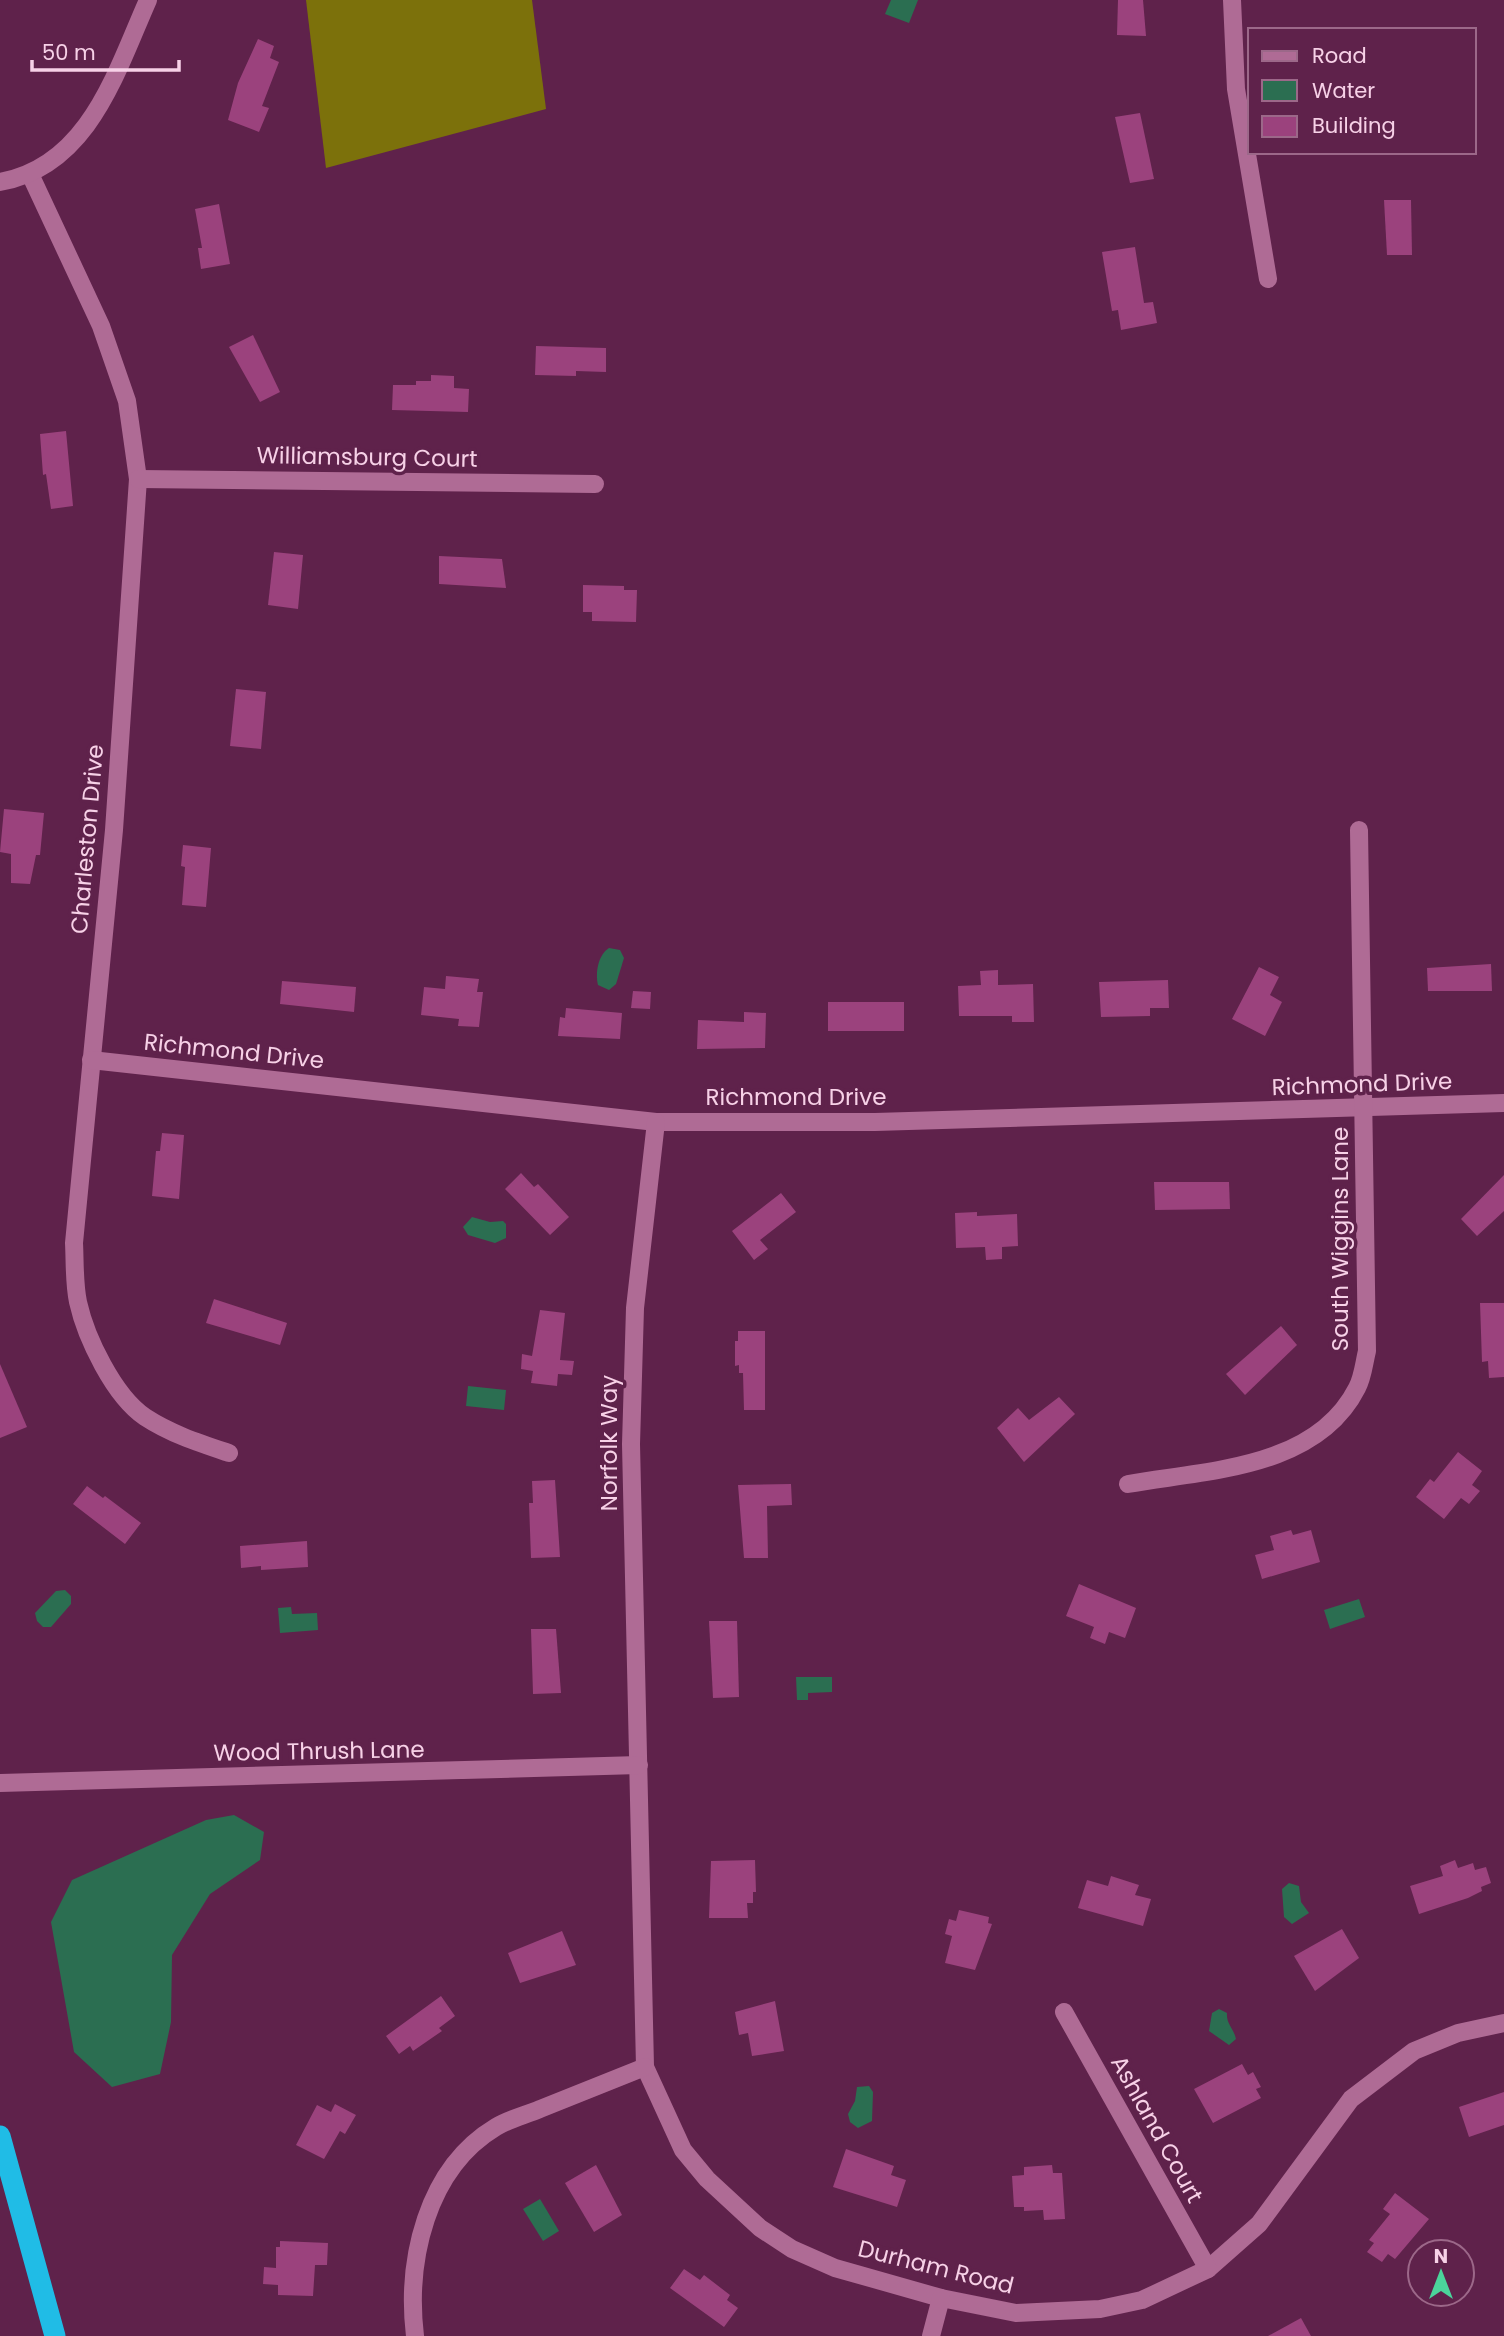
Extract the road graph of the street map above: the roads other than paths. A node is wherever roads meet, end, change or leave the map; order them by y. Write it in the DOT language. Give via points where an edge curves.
graph roads {
  1 [pos="148,0"];
  2 [pos="1232,0"];
  3 [pos="30,174"];
  4 [pos="0,182"];
  5 [pos="1268,279"];
  6 [pos="138,479"];
  7 [pos="595,484"];
  8 [pos="1359,830"];
  9 [pos="91,1060"];
  10 [pos="1504,1103"];
  11 [pos="1364,1109"];
  12 [pos="656,1122"];
  13 [pos="229,1453"];
  14 [pos="1128,1484"];
  15 [pos="639,1765"];
  16 [pos="0,1783"];
  17 [pos="1064,2012"];
  18 [pos="1504,2023"];
  19 [pos="645,2067"];
  20 [pos="0,2136"];
  21 [pos="1208,2269"];
  22 [pos="941,2298"];
  23 [pos="55,2336"];
  24 [pos="415,2336"];
  25 [pos="931,2336"];
  1 -- 3 [label="street" via="101,103 77,140"];
  2 -- 5 [label="street" via="1236,89"];
  3 -- 4 [label="street"];
  3 -- 6 [label="street, Charleston Drive" via="101,326 127,401"];
  6 -- 7 [label="street, Williamsburg Court"];
  6 -- 9 [label="street, Charleston Drive" via="116,802"];
  8 -- 11 [label="street, South Wiggins Lane"];
  9 -- 12 [label="street, Richmond Drive"];
  9 -- 13 [label="street, Charleston Drive" via="74,1243 78,1301 86,1326 102,1362 143,1415 186,1439"];
  10 -- 11 [label="street, Richmond Drive"];
  11 -- 12 [label="street, Richmond Drive" via="874,1122"];
  11 -- 14 [label="street, South Wiggins Lane" via="1367,1351 1359,1386 1342,1412 1295,1449 1253,1462"];
  12 -- 15 [label="street, Norfolk Way" via="635,1308 631,1444"];
  15 -- 16 [label="street, Wood Thrush Lane"];
  15 -- 19 [label="street, Durham Road"];
  17 -- 21 [label="street, Ashland Court"];
  18 -- 21 [label="street, Durham Road" via="1458,2033 1414,2051 1351,2099 1259,2224"];
  19 -- 22 [label="street, Durham Road" via="683,2150 760,2228 835,2268"];
  19 -- 24 [label="street" via="496,2127 451,2169 416,2254"];
  20 -- 23 [label="highway"];
  21 -- 22 [label="street, Durham Road" via="1142,2300 1100,2309 1016,2313"];
  22 -- 25 [label="street"];
}
